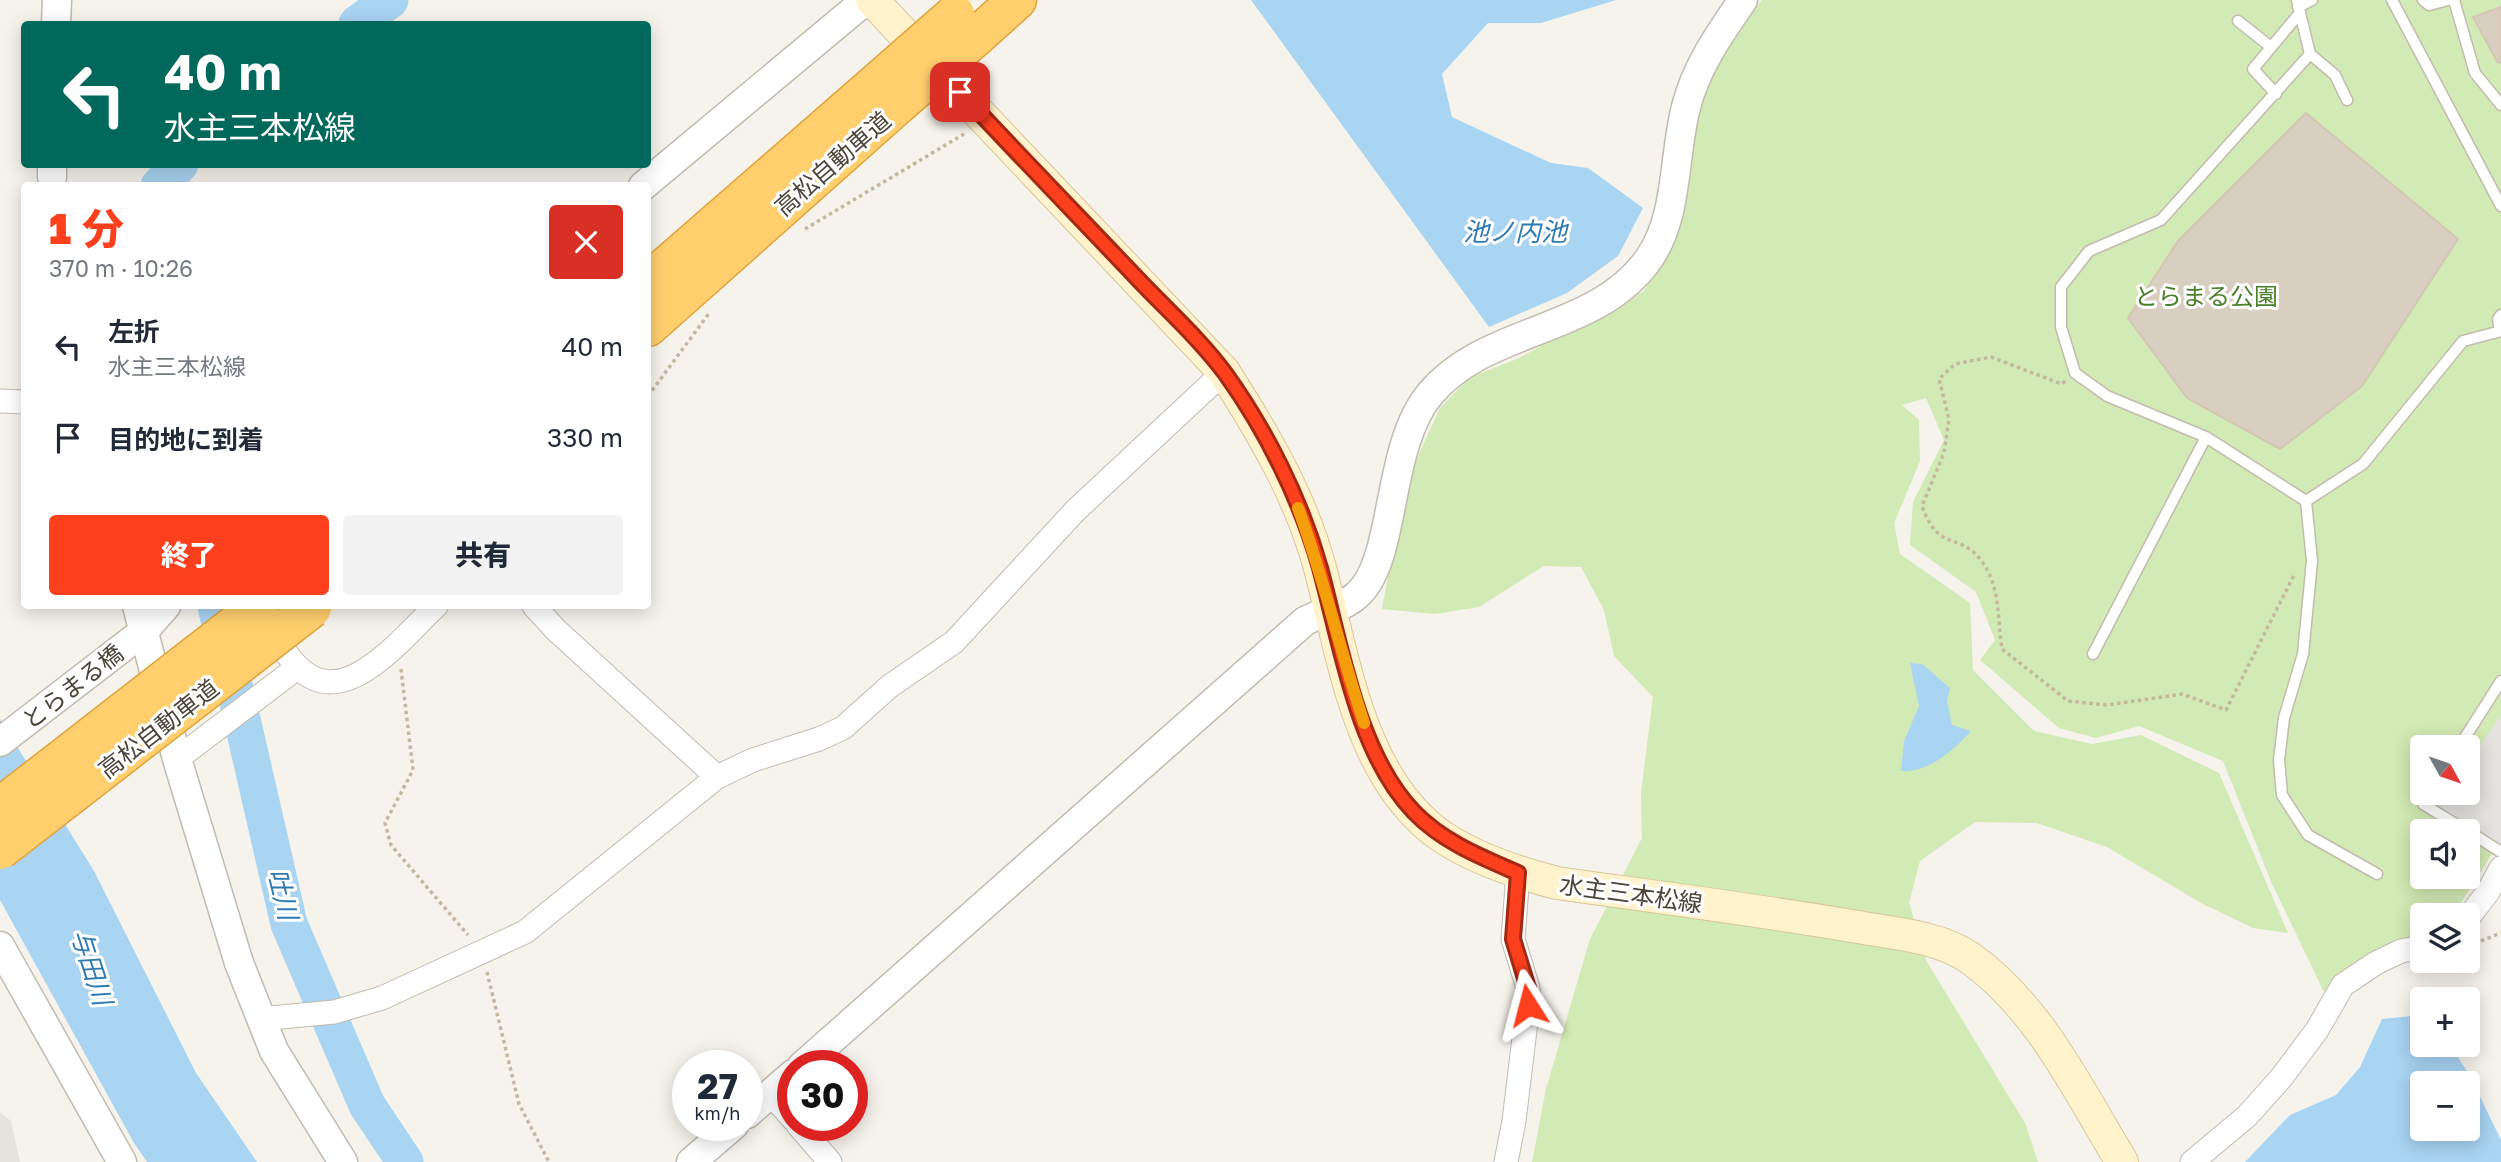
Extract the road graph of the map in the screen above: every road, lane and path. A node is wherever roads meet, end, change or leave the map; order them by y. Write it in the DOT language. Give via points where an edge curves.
graph roads {
  1 [pos="57,0"];
  2 [pos="866,0"];
  3 [pos="872,0"];
  4 [pos="1017,0"];
  5 [pos="1743,0"];
  6 [pos="2312,0"];
  7 [pos="2392,0"];
  8 [pos="2423,0"];
  9 [pos="2448,0"];
  10 [pos="2454,0"];
  11 [pos="2298,7"];
  12 [pos="968,17"];
  13 [pos="56,21"];
  14 [pos="2238,21"];
  15 [pos="2271,47"];
  16 [pos="2310,54"];
  17 [pos="891,91"];
  18 [pos="2276,94"];
  19 [pos="2347,100"];
  20 [pos="2499,102"];
  21 [pos="987,121"];
  22 [pos="648,182"];
  23 [pos="2501,206"];
  24 [pos="800,232"];
  25 [pos="651,280"];
  26 [pos="720,303"];
  27 [pos="2501,315"];
  28 [pos="651,324"];
  29 [pos="2500,331"];
  30 [pos="1224,372"];
  31 [pos="2075,373"];
  32 [pos="651,392"];
  33 [pos="0,401"];
  34 [pos="21,402"];
  35 [pos="2206,437"];
  36 [pos="2306,501"];
  37 [pos="2309,546"];
  38 [pos="160,609"];
  39 [pos="252,609"];
  40 [pos="255,609"];
  41 [pos="311,609"];
  42 [pos="433,609"];
  43 [pos="537,609"];
  44 [pos="1329,609"];
  45 [pos="140,618"];
  46 [pos="398,641"];
  47 [pos="2093,654"];
  48 [pos="298,667"];
  49 [pos="2501,681"];
  50 [pos="2467,735"];
  51 [pos="0,742"];
  52 [pos="177,759"];
  53 [pos="717,777"];
  54 [pos="2425,805"];
  55 [pos="0,807"];
  56 [pos="2447,819"];
  57 [pos="2480,839"];
  58 [pos="0,850"];
  59 [pos="2501,852"];
  60 [pos="2501,868"];
  61 [pos="1518,873"];
  62 [pos="2377,874"];
  63 [pos="2480,903"];
  64 [pos="2501,933"];
  65 [pos="2480,941"];
  66 [pos="0,946"];
  67 [pos="2410,949"];
  68 [pos="482,952"];
  69 [pos="260,1019"];
  70 [pos="820,1050"];
  71 [pos="777,1089"];
  72 [pos="771,1094"];
  73 [pos="763,1101"];
  74 [pos="777,1101"];
  75 [pos="715,1141"];
  76 [pos="812,1141"];
  77 [pos="122,1162"];
  78 [pos="343,1162"];
  79 [pos="549,1162"];
  80 [pos="691,1162"];
  81 [pos="830,1162"];
  82 [pos="1506,1162"];
  83 [pos="2122,1162"];
  84 [pos="2192,1162"];
  1 -- 13 [label="street"];
  2 -- 22 [label="street"];
  3 -- 21 [label="main road, 水主三本松線"];
  4 -- 12 [label="highway, 高松自動車道"];
  5 -- 44 [label="street" via="1706,57 1686,104 1668,213 1648,261 1601,303 1470,362 1431,393 1415,415 1406,439 1371,576 1355,598"];
  6 -- 11 [label="lane"];
  7 -- 23 [label="lane"];
  8 -- 9 [label="lane" via="2429,5"];
  10 -- 20 [label="lane" via="2475,74"];
  11 -- 15 [label="lane"];
  11 -- 16 [label="lane"];
  12 -- 17 [label="highway, 高松自動車道, bridge"];
  14 -- 15 [label="lane"];
  15 -- 18 [label="lane" via="2253,69"];
  16 -- 18 [label="lane"];
  16 -- 19 [label="lane" via="2335,75"];
  17 -- 25 [label="highway, 高松自動車道"];
  17 -- 28 [label="highway, 高松自動車道"];
  18 -- 31 [label="lane" via="2161,220 2089,250 2062,287 2061,327"];
  21 -- 24 [label="path"];
  21 -- 30 [label="main road, 水主三本松線"];
  26 -- 32 [label="path"];
  27 -- 29 [label="lane"];
  29 -- 36 [label="lane" via="2463,341 2363,464"];
  30 -- 44 [label="main road, 水主三本松線" via="1264,435 1295,500 1320,566"];
  30 -- 53 [label="street" via="1075,511 954,642 890,686 843,728"];
  31 -- 35 [label="lane" via="2107,396"];
  31 -- 37 [label="path" via="2062,384 1991,357 1955,364 1939,379 1949,419 1944,453 1922,506 1931,528 1969,548 1981,560 1996,589 2002,649 2068,701 2108,705 2182,694 2226,710"];
  33 -- 34 [label="street"];
  35 -- 36 [label="lane"];
  35 -- 47 [label="lane"];
  36 -- 37 [label="lane"];
  37 -- 62 [label="lane" via="2312,561 2304,654 2284,718 2279,760 2283,795 2308,835"];
  38 -- 45 [label="street, とらまる橋"];
  39 -- 48 [label="street"];
  40 -- 55 [label="highway, 高松自動車道, bridge"];
  41 -- 58 [label="highway, 高松自動車道, bridge"];
  42 -- 46 [label="street"];
  43 -- 53 [label="street"];
  44 -- 61 [label="main road, 水主三本松線" via="1370,741 1395,789 1414,813 1443,837"];
  44 -- 70 [label="street" via="1305,621"];
  45 -- 51 [label="street, とらまる橋"];
  45 -- 52 [label="street"];
  46 -- 48 [label="street" via="363,674 335,683 314,678"];
  46 -- 68 [label="path" via="413,770 385,823 391,845"];
  48 -- 52 [label="street"];
  49 -- 50 [label="lane"];
  52 -- 69 [label="street"];
  53 -- 68 [label="street" via="525,932"];
  54 -- 56 [label="lane"];
  57 -- 59 [label="lane"];
  60 -- 63 [label="street"];
  61 -- 82 [label="street" via="1513,939 1528,988 1528,1005"];
  61 -- 83 [label="main road, 水主三本松線" via="1557,883 1927,939 1967,956 1996,979 2049,1042"];
  64 -- 65 [label="path"];
  66 -- 77 [label="street"];
  67 -- 84 [label="street" via="2376,962 2343,985 2281,1078 2247,1116"];
  68 -- 69 [label="street" via="382,998 334,1012"];
  68 -- 79 [label="path" via="519,1104"];
  69 -- 78 [label="street" via="274,1051"];
  71 -- 72 [label="street"];
  72 -- 73 [label="street"];
  72 -- 74 [label="street"];
  75 -- 80 [label="street"];
  76 -- 81 [label="street"];
}
